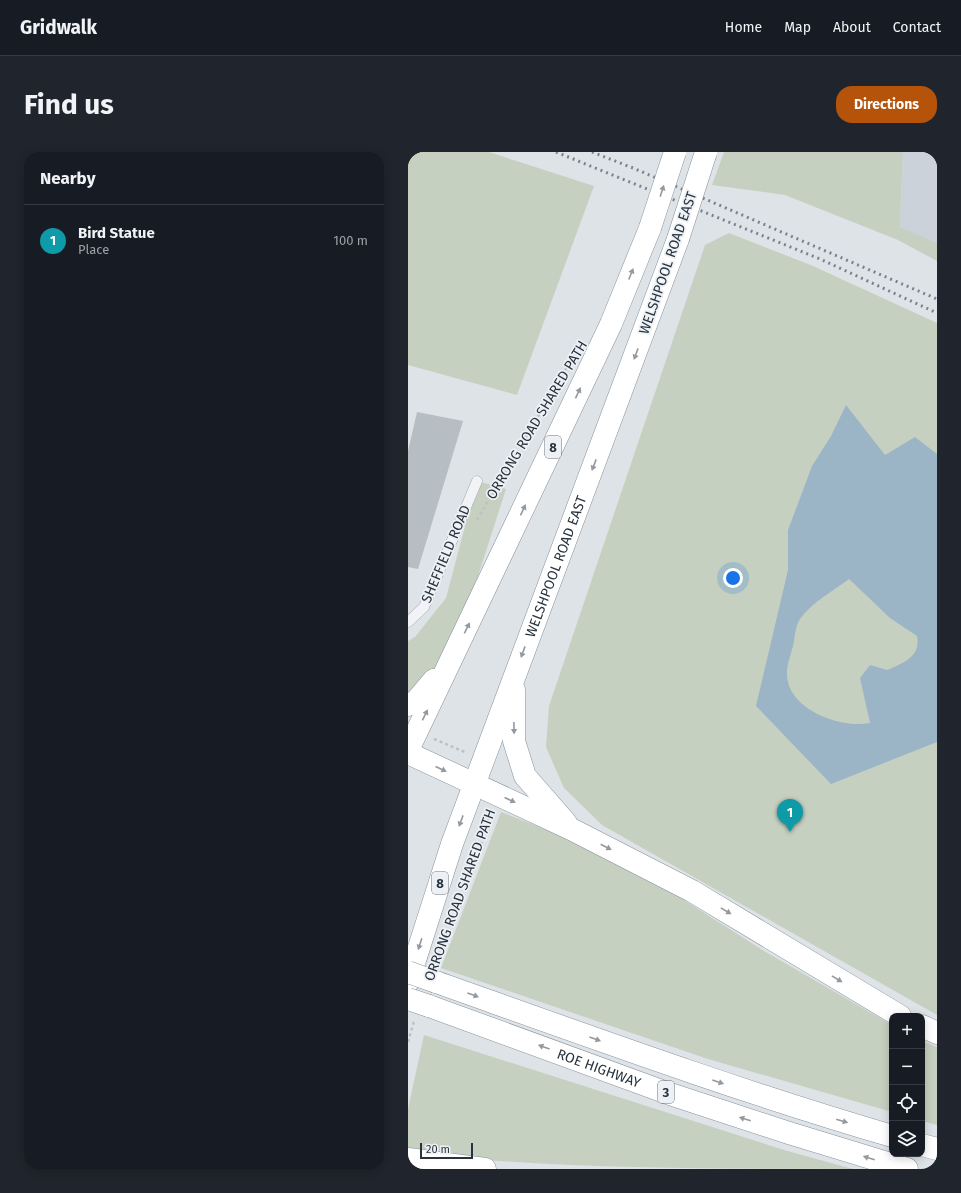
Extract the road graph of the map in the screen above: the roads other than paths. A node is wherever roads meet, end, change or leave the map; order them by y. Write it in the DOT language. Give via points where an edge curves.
graph roads {
  1 [pos="674,152"];
  2 [pos="706,152"];
  3 [pos="476,481"];
  4 [pos="408,622"];
  5 [pos="450,663"];
  6 [pos="514,675"];
  7 [pos="408,705"];
  8 [pos="411,745"];
  9 [pos="474,784"];
  10 [pos="571,829"];
  11 [pos="408,972"];
  12 [pos="408,982"];
  13 [pos="417,1008"];
  14 [pos="895,1013"];
  15 [pos="925,1027"];
  16 [pos="937,1033"];
  17 [pos="889,1135"];
  18 [pos="925,1146"];
  19 [pos="937,1149"];
  20 [pos="408,1159"];
  21 [pos="485,1169"];
  22 [pos="907,1169"];
  5 -- 1 [label="highway, WELSHPOOL ROAD EAST / 8, one-way, bridge" via="611,324 650,228"];
  2 -- 6 [label="highway, WELSHPOOL ROAD EAST / 8, one-way, bridge" via="678,239 611,422"];
  3 -- 4 [label="lane, SHEFFIELD ROAD" via="424,607"];
  5 -- 7 [label="highway" via="416,701"];
  8 -- 5 [label="highway, WELSHPOOL ROAD EAST / 8, one-way"];
  6 -- 9 [label="highway, WELSHPOOL ROAD EAST / 8"];
  6 -- 10 [label="highway, one-way" via="514,741 525,776"];
  8 -- 9 [label="highway, one-way"];
  9 -- 10 [label="highway, one-way"];
  9 -- 12 [label="highway, WELSHPOOL ROAD EAST / 8, one-way"];
  10 -- 14 [label="highway, one-way" via="692,891"];
  11 -- 17 [label="highway, ROE HIGHWAY / 3, one-way, bridge" via="676,1068 792,1107"];
  22 -- 13 [label="highway, ROE HIGHWAY / 3, one-way" via="670,1094"];
  15 -- 16 [label="highway"];
  18 -- 19 [label="highway"];
  20 -- 21 [label="highway"];
}
